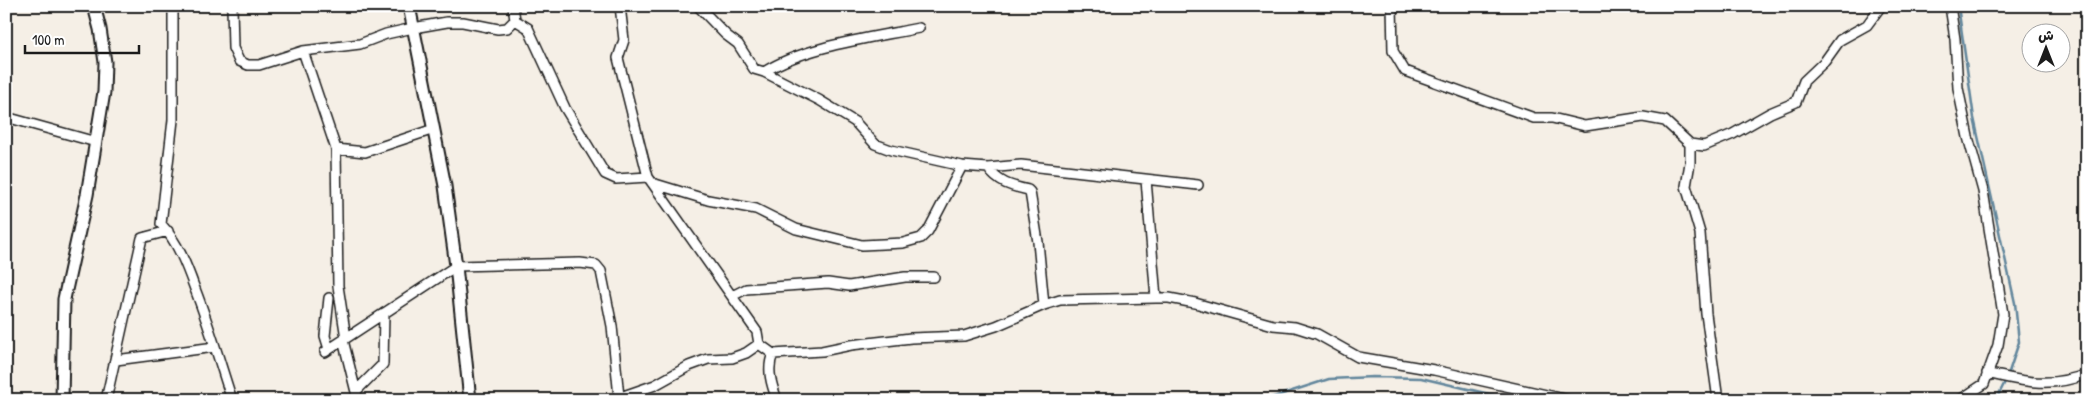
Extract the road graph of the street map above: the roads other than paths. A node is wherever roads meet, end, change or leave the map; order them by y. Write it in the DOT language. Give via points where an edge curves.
graph roads {
  1 [pos="94,6"];
  2 [pos="173,6"];
  3 [pos="232,6"];
  4 [pos="409,6"];
  5 [pos="513,6"];
  6 [pos="620,6"];
  7 [pos="698,6"];
  8 [pos="1392,6"];
  9 [pos="1881,6"];
  10 [pos="1950,6"];
  11 [pos="515,20"];
  12 [pos="414,28"];
  13 [pos="919,28"];
  14 [pos="303,51"];
  15 [pos="764,72"];
  16 [pos="6,117"];
  17 [pos="434,129"];
  18 [pos="96,142"];
  19 [pos="1690,144"];
  20 [pos="336,149"];
  21 [pos="962,166"];
  22 [pos="988,168"];
  23 [pos="650,180"];
  24 [pos="1146,180"];
  25 [pos="1198,186"];
  26 [pos="168,231"];
  27 [pos="456,266"];
  28 [pos="934,277"];
  29 [pos="732,296"];
  30 [pos="329,298"];
  31 [pos="1156,298"];
  32 [pos="1044,304"];
  33 [pos="384,313"];
  34 [pos="345,339"];
  35 [pos="759,344"];
  36 [pos="215,347"];
  37 [pos="773,354"];
  38 [pos="116,360"];
  39 [pos="1988,373"];
  40 [pos="2087,374"];
  41 [pos="357,396"];
  42 [pos="616,399"];
  43 [pos="62,400"];
  44 [pos="106,400"];
  45 [pos="232,400"];
  46 [pos="470,400"];
  47 [pos="777,400"];
  48 [pos="1569,400"];
  49 [pos="1718,400"];
  50 [pos="1960,400"];
  1 -- 18 [label="street" via="105,62"];
  2 -- 26 [label="street" via="173,120 161,224"];
  3 -- 14 [label="street" via="233,48 239,61 248,65 259,64"];
  4 -- 12 [label="street"];
  5 -- 11 [label="street"];
  6 -- 23 [label="street" via="624,40 618,58"];
  7 -- 15 [label="street" via="738,44 754,69"];
  8 -- 19 [label="street" via="1393,51 1405,71 1534,118 1552,118 1585,126 1643,117 1665,122"];
  9 -- 19 [label="street" via="1867,25 1840,40 1825,61 1804,81 1796,102 1704,146"];
  10 -- 39 [label="street" via="1958,88 1983,191 2003,314 1998,345"];
  11 -- 12 [label="street" via="507,28 498,29 463,22"];
  11 -- 23 [label="street" via="528,28 565,108 605,174 616,179"];
  12 -- 14 [label="street" via="360,44"];
  12 -- 17 [label="street"];
  13 -- 15 [label="street" via="826,48 780,62"];
  14 -- 20 [label="street"];
  15 -- 21 [label="street" via="855,122 874,144"];
  16 -- 18 [label="street"];
  17 -- 20 [label="street" via="365,152"];
  17 -- 27 [label="street"];
  18 -- 43 [label="street" via="64,299"];
  19 -- 49 [label="street" via="1686,186 1700,233 1706,314"];
  20 -- 34 [label="street" via="338,286"];
  21 -- 22 [label="street"];
  21 -- 23 [label="street" via="924,235 912,241 884,245 862,245 796,229 756,210 708,200"];
  22 -- 24 [label="street" via="1021,165"];
  22 -- 32 [label="street" via="1004,184 1030,192"];
  23 -- 29 [label="street"];
  24 -- 25 [label="street"];
  24 -- 31 [label="street"];
  26 -- 36 [label="street" via="186,264"];
  26 -- 38 [label="street" via="142,238"];
  27 -- 33 [label="street"];
  27 -- 42 [label="street" via="596,265 601,270 612,326"];
  27 -- 46 [label="street"];
  28 -- 29 [label="street" via="905,277 849,286 828,282 746,289"];
  29 -- 35 [label="street" via="757,332"];
  30 -- 34 [label="street" via="325,336 327,350"];
  31 -- 32 [label="street" via="1060,300"];
  31 -- 48 [label="street" via="1195,303 1273,325 1295,327 1317,334 1358,357"];
  32 -- 37 [label="street" via="996,326 964,336 911,338 822,351"];
  33 -- 34 [label="street"];
  33 -- 41 [label="street" via="383,364"];
  34 -- 41 [label="street"];
  35 -- 37 [label="street"];
  35 -- 42 [label="street" via="746,354 708,359 688,366 655,384"];
  36 -- 38 [label="street"];
  36 -- 45 [label="street"];
  37 -- 47 [label="street" via="770,361 772,385"];
  38 -- 44 [label="street"];
  39 -- 40 [label="street" via="2024,382 2063,382"];
  39 -- 50 [label="street" via="1984,384"];
}
